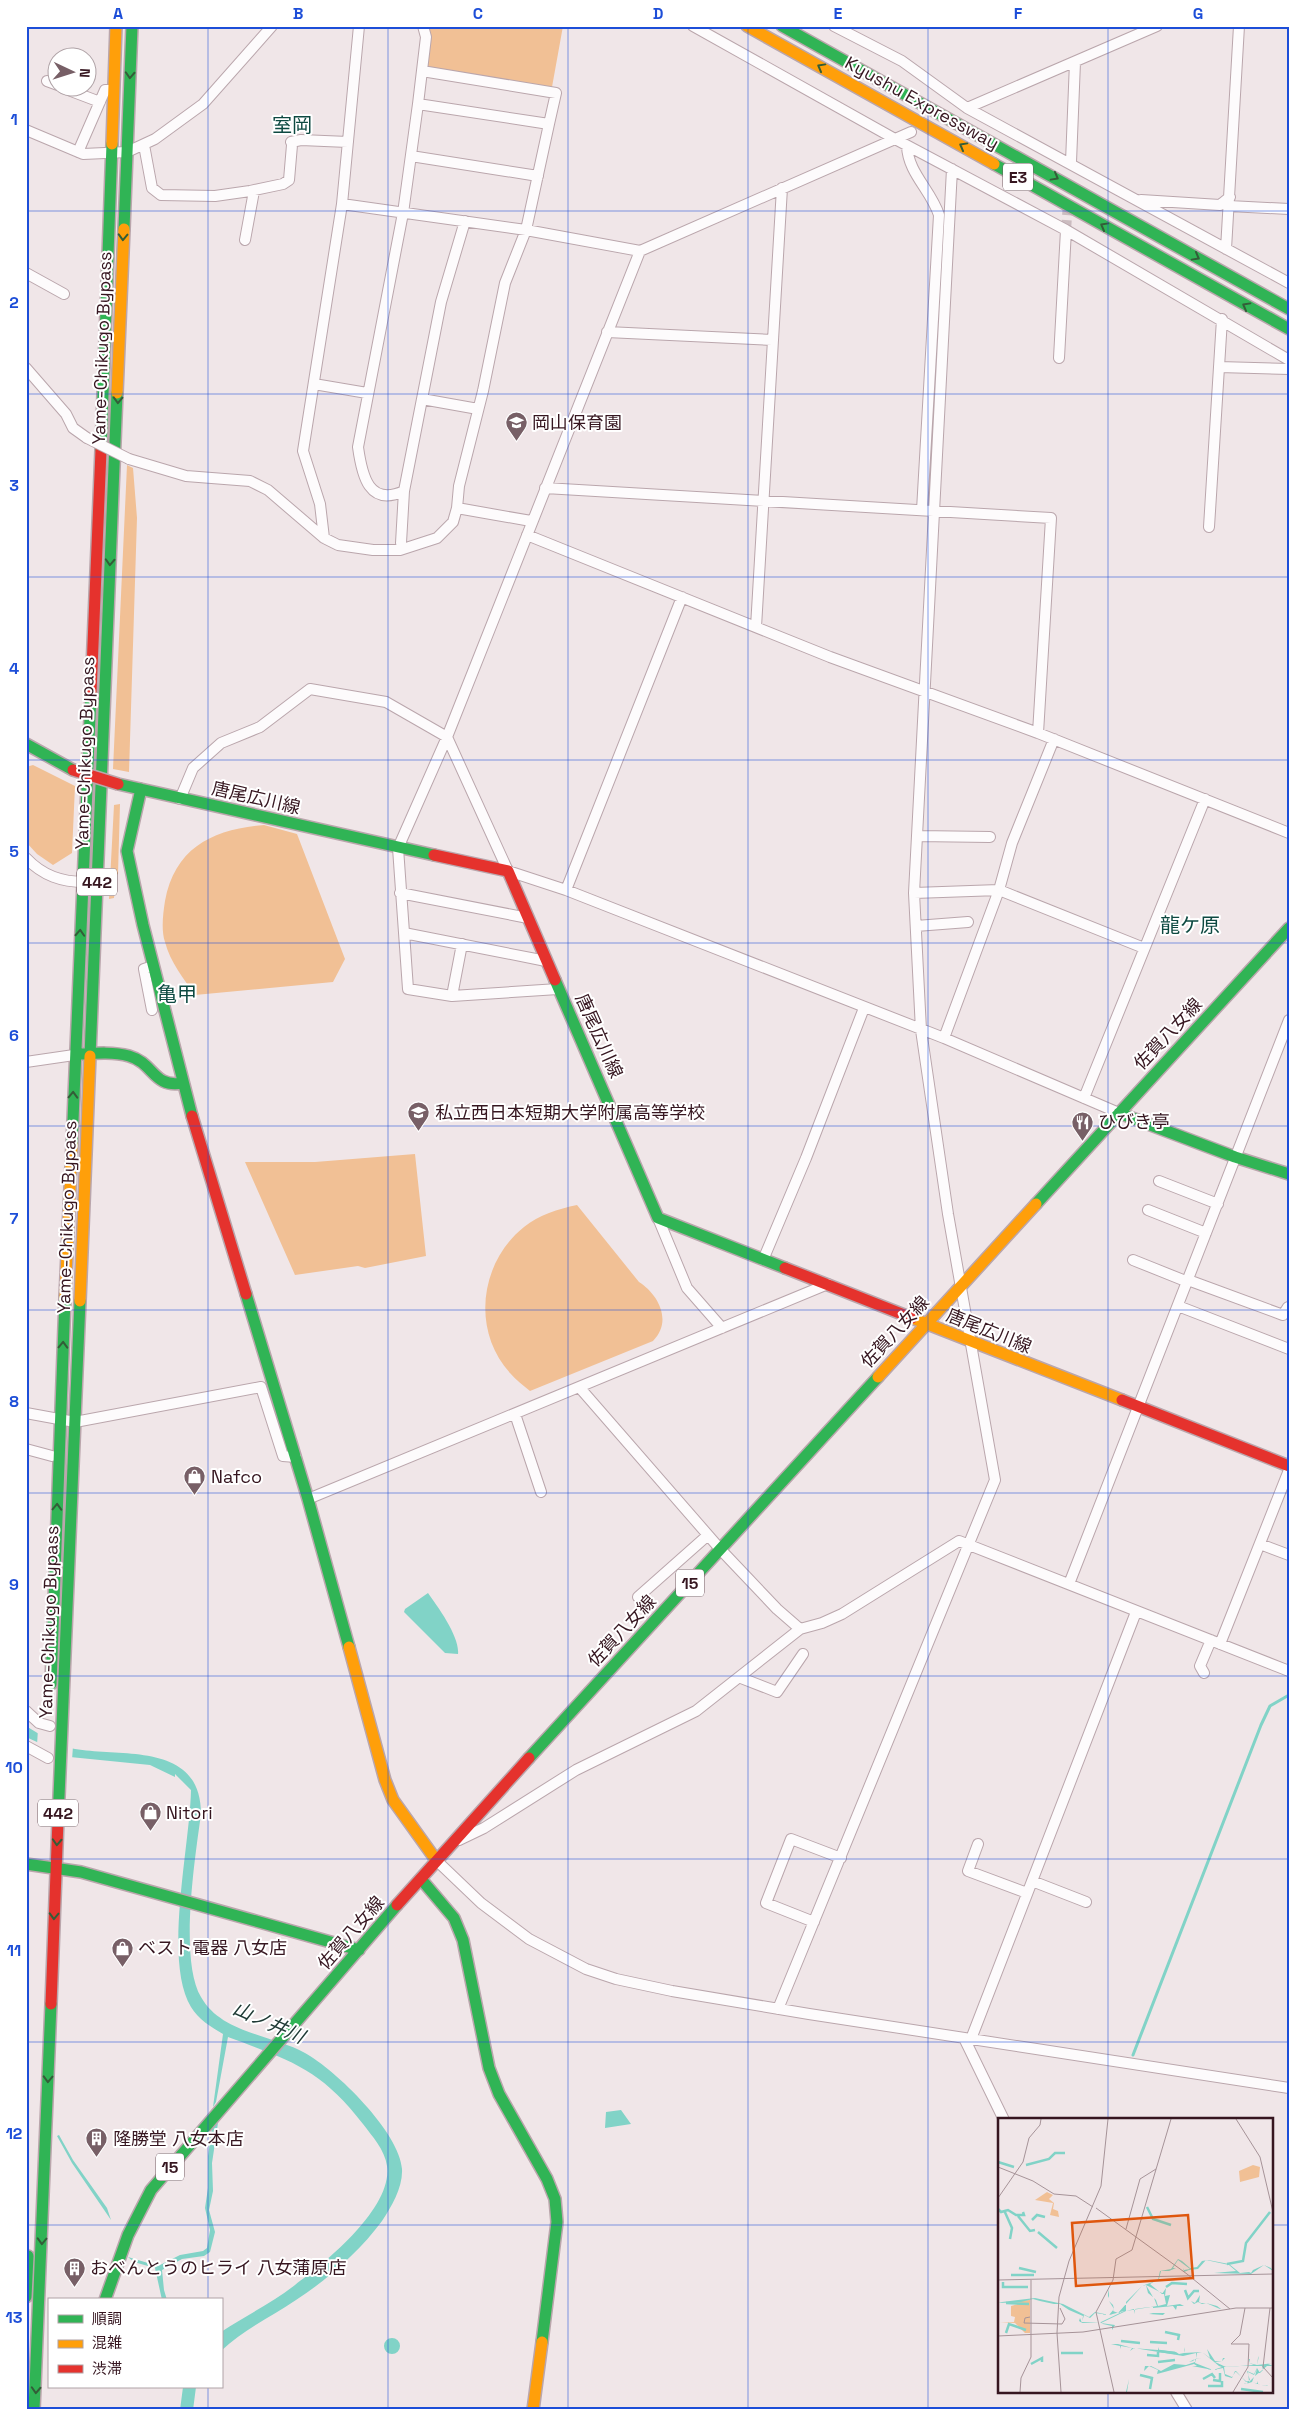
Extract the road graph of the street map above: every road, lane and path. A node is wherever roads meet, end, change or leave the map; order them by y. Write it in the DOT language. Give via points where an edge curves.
graph roads {
  1 [pos="116,26"];
  2 [pos="132,26"];
  3 [pos="272,26"];
  4 [pos="359,26"];
  5 [pos="423,26"];
  6 [pos="693,26"];
  7 [pos="747,26"];
  8 [pos="782,26"];
  9 [pos="834,26"];
  10 [pos="1157,26"];
  11 [pos="1239,26"];
  12 [pos="1075,62"];
  13 [pos="422,71"];
  14 [pos="108,90"];
  15 [pos="89,98"];
  16 [pos="100,102"];
  17 [pos="418,104"];
  18 [pos="967,108"];
  19 [pos="549,124"];
  20 [pos="26,130"];
  21 [pos="911,132"];
  22 [pos="895,139"];
  23 [pos="348,142"];
  24 [pos="144,145"];
  25 [pos="907,146"];
  26 [pos="78,152"];
  27 [pos="126,152"];
  28 [pos="111,153"];
  29 [pos="411,156"];
  30 [pos="1071,162"];
  31 [pos="952,169"];
  32 [pos="538,176"];
  33 [pos="782,188"];
  34 [pos="254,191"];
  35 [pos="1136,200"];
  36 [pos="1229,202"];
  37 [pos="342,204"];
  38 [pos="1289,209"];
  39 [pos="403,213"];
  40 [pos="465,222"];
  41 [pos="526,230"];
  42 [pos="1066,230"];
  43 [pos="245,240"];
  44 [pos="1226,249"];
  45 [pos="640,251"];
  46 [pos="26,273"];
  47 [pos="1289,283"];
  48 [pos="64,294"];
  49 [pos="1289,310"];
  50 [pos="1222,319"];
  51 [pos="1289,329"];
  52 [pos="607,332"];
  53 [pos="772,340"];
  54 [pos="1059,358"];
  55 [pos="1289,360"];
  56 [pos="1219,366"];
  57 [pos="26,368"];
  58 [pos="1289,369"];
  59 [pos="314,384"];
  60 [pos="367,393"];
  61 [pos="422,399"];
  62 [pos="478,409"];
  63 [pos="545,488"];
  64 [pos="404,491"];
  65 [pos="763,502"];
  66 [pos="457,508"];
  67 [pos="922,510"];
  68 [pos="933,510"];
  69 [pos="531,521"];
  70 [pos="1209,527"];
  71 [pos="526,535"];
  72 [pos="324,538"];
  73 [pos="401,544"];
  74 [pos="682,597"];
  75 [pos="756,627"];
  76 [pos="924,690"];
  77 [pos="1038,733"];
  78 [pos="447,737"];
  79 [pos="1054,739"];
  80 [pos="26,744"];
  81 [pos="141,789"];
  82 [pos="180,799"];
  83 [pos="1205,799"];
  84 [pos="1289,833"];
  85 [pos="917,836"];
  86 [pos="990,837"];
  87 [pos="398,848"];
  88 [pos="26,858"];
  89 [pos="508,871"];
  90 [pos="82,882"];
  91 [pos="97,883"];
  92 [pos="566,890"];
  93 [pos="999,890"];
  94 [pos="400,892"];
  95 [pos="914,893"];
  96 [pos="528,918"];
  97 [pos="968,922"];
  98 [pos="916,926"];
  99 [pos="1289,928"];
  100 [pos="404,933"];
  101 [pos="462,944"];
  102 [pos="1144,948"];
  103 [pos="546,961"];
  104 [pos="153,966"];
  105 [pos="558,989"];
  106 [pos="452,996"];
  107 [pos="864,1008"];
  108 [pos="152,1010"];
  109 [pos="1289,1020"];
  110 [pos="921,1030"];
  111 [pos="944,1038"];
  112 [pos="91,1053"];
  113 [pos="74,1054"];
  114 [pos="26,1062"];
  115 [pos="182,1083"];
  116 [pos="1084,1098"];
  117 [pos="1119,1113"];
  118 [pos="1235,1157"];
  119 [pos="1289,1174"];
  120 [pos="1159,1180"];
  121 [pos="1218,1204"];
  122 [pos="1148,1210"];
  123 [pos="658,1218"];
  124 [pos="1206,1233"];
  125 [pos="763,1260"];
  126 [pos="1133,1260"];
  127 [pos="1188,1281"];
  128 [pos="828,1284"];
  129 [pos="961,1286"];
  130 [pos="1178,1306"];
  131 [pos="1288,1307"];
  132 [pos="926,1325"];
  133 [pos="722,1328"];
  134 [pos="970,1343"];
  135 [pos="1289,1349"];
  136 [pos="580,1388"];
  137 [pos="1138,1408"];
  138 [pos="26,1413"];
  139 [pos="515,1414"];
  140 [pos="60,1420"];
  141 [pos="75,1422"];
  142 [pos="26,1449"];
  143 [pos="52,1456"];
  144 [pos="296,1457"];
  145 [pos="1289,1466"];
  146 [pos="1289,1470"];
  147 [pos="541,1492"];
  148 [pos="308,1499"];
  149 [pos="708,1535"];
  150 [pos="969,1544"];
  151 [pos="1260,1544"];
  152 [pos="721,1550"];
  153 [pos="1289,1555"];
  154 [pos="1070,1584"];
  155 [pos="638,1596"];
  156 [pos="1136,1612"];
  157 [pos="800,1629"];
  158 [pos="1216,1642"];
  159 [pos="803,1654"];
  160 [pos="1289,1671"];
  161 [pos="1204,1673"];
  162 [pos="741,1678"];
  163 [pos="51,1697"];
  164 [pos="26,1711"];
  165 [pos="26,1746"];
  166 [pos="454,1842"];
  167 [pos="978,1844"];
  168 [pos="840,1858"];
  169 [pos="436,1860"];
  170 [pos="26,1864"];
  171 [pos="47,1866"];
  172 [pos="421,1879"];
  173 [pos="1032,1881"];
  174 [pos="1027,1894"];
  175 [pos="1086,1902"];
  176 [pos="814,1922"];
  177 [pos="359,1950"];
  178 [pos="778,2009"];
  179 [pos="968,2039"];
  180 [pos="1289,2088"];
  181 [pos="1003,2118"];
  182 [pos="28,2248"];
  183 [pos="26,2297"];
  184 [pos="107,2298"];
  185 [pos="48,2363"];
  186 [pos="32,2371"];
  187 [pos="1177,2394"];
  188 [pos="34,2410"];
  189 [pos="534,2410"];
  190 [pos="1187,2410"];
  1 -- 28 [label="main road, Yame-Chikugo Bypass / 442"];
  2 -- 27 [label="main road, Yame-Chikugo Bypass / 442, one-way"];
  3 -- 24 [label="street" via="204,104"];
  4 -- 23 [label="street"];
  5 -- 13 [label="street" via="426,37"];
  6 -- 22 [label="street"];
  51 -- 7 [label="main road, Kyushu Expressway / E3, one-way"];
  8 -- 49 [label="main road, Kyushu Expressway / E3, one-way"];
  9 -- 18 [label="street" via="902,61"];
  10 -- 12 [label="street"];
  11 -- 36 [label="street"];
  12 -- 18 [label="street"];
  12 -- 30 [label="street"];
  13 -- 17 [label="street"];
  13 -- 19 [label="street" via="556,94"];
  14 -- 16 [label="street"];
  15 -- 16 [label="street"];
  16 -- 26 [label="street"];
  17 -- 19 [label="street"];
  17 -- 29 [label="street"];
  18 -- 30 [label="street"];
  19 -- 32 [label="street"];
  20 -- 26 [label="street"];
  21 -- 22 [label="street"];
  22 -- 25 [label="street"];
  22 -- 33 [label="street"];
  23 -- 34 [label="street" via="301,140 292,144 289,180"];
  23 -- 37 [label="street"];
  24 -- 27 [label="street"];
  24 -- 34 [label="street" via="152,188 161,195 215,196"];
  25 -- 31 [label="street"];
  25 -- 67 [label="street" via="908,158 939,215"];
  26 -- 28 [label="street"];
  27 -- 28 [label="street"];
  27 -- 91 [label="main road, Yame-Chikugo Bypass / 442, one-way"];
  28 -- 90 [label="main road, Yame-Chikugo Bypass / 442"];
  29 -- 32 [label="street"];
  29 -- 39 [label="street"];
  30 -- 35 [label="street"];
  31 -- 42 [label="street"];
  31 -- 68 [label="street"];
  32 -- 41 [label="street"];
  33 -- 45 [label="street"];
  33 -- 53 [label="street"];
  34 -- 43 [label="street"];
  35 -- 36 [label="street" via="1220,205"];
  35 -- 44 [label="street"];
  36 -- 38 [label="street"];
  36 -- 44 [label="street"];
  37 -- 39 [label="street"];
  37 -- 59 [label="street"];
  39 -- 40 [label="street"];
  39 -- 60 [label="street"];
  40 -- 41 [label="street"];
  40 -- 61 [label="street" via="441,302"];
  41 -- 45 [label="street"];
  41 -- 62 [label="street" via="505,283"];
  42 -- 50 [label="street"];
  42 -- 54 [label="street"];
  44 -- 47 [label="street"];
  45 -- 52 [label="street"];
  46 -- 48 [label="street"];
  50 -- 55 [label="street"];
  50 -- 56 [label="street"];
  52 -- 53 [label="street"];
  52 -- 63 [label="street"];
  53 -- 65 [label="street"];
  56 -- 58 [label="street"];
  56 -- 70 [label="street"];
  57 -- 72 [label="street, bridge" via="66,414 73,428 87,438 128,459 186,476 250,481 268,490"];
  59 -- 60 [label="street"];
  59 -- 72 [label="street" via="303,451 320,504"];
  60 -- 64 [label="street" via="358,447 368,484 372,491 386,496"];
  61 -- 62 [label="street"];
  61 -- 64 [label="street"];
  62 -- 66 [label="street" via="459,486"];
  63 -- 65 [label="street"];
  63 -- 69 [label="street"];
  64 -- 73 [label="street"];
  65 -- 67 [label="street"];
  65 -- 75 [label="street"];
  66 -- 69 [label="street"];
  66 -- 72 [label="street" via="453,522 437,538 400,550 338,545"];
  67 -- 68 [label="street"];
  68 -- 76 [label="street"];
  68 -- 77 [label="street" via="1051,518"];
  69 -- 71 [label="street"];
  71 -- 74 [label="street"];
  71 -- 78 [label="street"];
  74 -- 75 [label="street"];
  74 -- 92 [label="street"];
  75 -- 76 [label="street"];
  76 -- 77 [label="street"];
  76 -- 85 [label="street"];
  77 -- 79 [label="street"];
  78 -- 82 [label="street" via="386,702 310,688 260,727 221,743 193,768"];
  78 -- 87 [label="street"];
  78 -- 89 [label="street"];
  79 -- 83 [label="street"];
  79 -- 93 [label="street" via="1012,843"];
  80 -- 81 [label="main road, 唐尾広川線, bridge" via="73,770"];
  81 -- 82 [label="main road, 唐尾広川線"];
  81 -- 104 [label="main road" via="127,851"];
  82 -- 87 [label="main road, 唐尾広川線"];
  83 -- 84 [label="street"];
  83 -- 102 [label="street"];
  85 -- 86 [label="street"];
  85 -- 95 [label="street"];
  87 -- 89 [label="main road, 唐尾広川線"];
  87 -- 94 [label="street"];
  88 -- 90 [label="street" via="45,874 63,882"];
  89 -- 92 [label="street"];
  89 -- 96 [label="main road, 唐尾広川線"];
  90 -- 91 [label="street"];
  113 -- 90 [label="main road, Yame-Chikugo Bypass / 442, one-way"];
  91 -- 112 [label="main road, Yame-Chikugo Bypass / 442"];
  92 -- 107 [label="street"];
  93 -- 95 [label="street"];
  93 -- 102 [label="street"];
  93 -- 111 [label="street"];
  94 -- 96 [label="street"];
  94 -- 100 [label="street"];
  95 -- 98 [label="street"];
  96 -- 103 [label="main road, 唐尾広川線"];
  97 -- 98 [label="street"];
  98 -- 110 [label="street"];
  99 -- 117 [label="main road, 佐賀八女線 / 15"];
  100 -- 101 [label="street"];
  100 -- 106 [label="street" via="408,989"];
  101 -- 103 [label="street"];
  101 -- 106 [label="street"];
  102 -- 116 [label="street"];
  103 -- 105 [label="main road, 唐尾広川線"];
  104 -- 108 [label="street" via="144,969"];
  104 -- 115 [label="main road"];
  105 -- 106 [label="street"];
  105 -- 123 [label="main road, 唐尾広川線"];
  107 -- 110 [label="street"];
  107 -- 125 [label="street"];
  109 -- 118 [label="street"];
  110 -- 111 [label="street"];
  110 -- 129 [label="street"];
  111 -- 116 [label="street"];
  112 -- 113 [label="main road"];
  112 -- 115 [label="main road" via="129,1056 145,1063 156,1077 170,1085"];
  112 -- 141 [label="main road, Yame-Chikugo Bypass / 442"];
  113 -- 114 [label="street"];
  140 -- 113 [label="main road, Yame-Chikugo Bypass / 442, one-way"];
  115 -- 144 [label="main road"];
  116 -- 117 [label="street"];
  117 -- 118 [label="main road"];
  117 -- 129 [label="main road, 佐賀八女線 / 15"];
  118 -- 119 [label="main road"];
  118 -- 121 [label="street"];
  120 -- 121 [label="street"];
  121 -- 124 [label="street"];
  122 -- 124 [label="street"];
  123 -- 125 [label="main road, 唐尾広川線"];
  123 -- 133 [label="street" via="687,1288"];
  124 -- 127 [label="street"];
  125 -- 128 [label="main road, 唐尾広川線"];
  126 -- 127 [label="street"];
  127 -- 130 [label="street"];
  127 -- 131 [label="street" via="1283,1315"];
  128 -- 132 [label="main road, 唐尾広川線"];
  128 -- 133 [label="street"];
  129 -- 132 [label="main road, 佐賀八女線 / 15"];
  129 -- 134 [label="street"];
  130 -- 135 [label="street"];
  130 -- 137 [label="street"];
  132 -- 134 [label="main road, 唐尾広川線"];
  132 -- 152 [label="main road, 佐賀八女線 / 15"];
  133 -- 136 [label="street"];
  134 -- 137 [label="main road, 唐尾広川線"];
  134 -- 150 [label="street" via="995,1480"];
  136 -- 139 [label="street"];
  136 -- 149 [label="street"];
  137 -- 145 [label="main road, 唐尾広川線"];
  137 -- 154 [label="street"];
  138 -- 140 [label="street"];
  139 -- 147 [label="street"];
  139 -- 148 [label="street"];
  140 -- 141 [label="street"];
  163 -- 140 [label="main road, Yame-Chikugo Bypass / 442, one-way"];
  141 -- 144 [label="street" via="261,1387 283,1456"];
  141 -- 171 [label="main road, Yame-Chikugo Bypass / 442, one-way" via="61,1758"];
  142 -- 143 [label="street"];
  144 -- 148 [label="main road"];
  146 -- 151 [label="street"];
  148 -- 169 [label="main road" via="393,1800"];
  149 -- 152 [label="street"];
  149 -- 155 [label="street"];
  150 -- 154 [label="street"];
  150 -- 157 [label="street" via="959,1541 842,1614"];
  150 -- 168 [label="street"];
  151 -- 153 [label="street"];
  151 -- 158 [label="street"];
  152 -- 157 [label="street" via="776,1609"];
  152 -- 166 [label="main road, 佐賀八女線 / 15"];
  154 -- 156 [label="street"];
  156 -- 158 [label="street"];
  156 -- 173 [label="street"];
  157 -- 162 [label="street"];
  158 -- 160 [label="street"];
  158 -- 161 [label="street" via="1200,1666"];
  159 -- 162 [label="street" via="777,1692"];
  162 -- 166 [label="street" via="696,1711 576,1770 484,1828"];
  164 -- 165 [label="street" via="49,1742"];
  166 -- 169 [label="main road, 佐賀八女線 / 15"];
  167 -- 174 [label="street" via="968,1871"];
  168 -- 176 [label="street"];
  168 -- 176 [label="street" via="791,1839 766,1903"];
  169 -- 172 [label="main road, 佐賀八女線 / 15"];
  169 -- 178 [label="street" via="481,1903 529,1939 586,1969 616,1980"];
  170 -- 171 [label="main road"];
  171 -- 177 [label="main road" via="179,1898"];
  171 -- 186 [label="main road, Yame-Chikugo Bypass / 442, one-way"];
  172 -- 177 [label="main road, 佐賀八女線 / 15"];
  172 -- 189 [label="main road" via="454,1918 463,1940 489,2068 499,2094 526,2138 555,2200 557,2222"];
  173 -- 174 [label="street"];
  173 -- 175 [label="street"];
  174 -- 179 [label="street"];
  176 -- 178 [label="street"];
  177 -- 184 [label="main road, 佐賀八女線 / 15" via="145,2197 125,2240"];
  178 -- 179 [label="street"];
  179 -- 180 [label="street"];
  179 -- 181 [label="street"];
  182 -- 183 [label="main road"];
  185 -- 186 [label="main road"];
  186 -- 188 [label="main road, Yame-Chikugo Bypass / 442, one-way"];
  187 -- 190 [label="street"];
}
